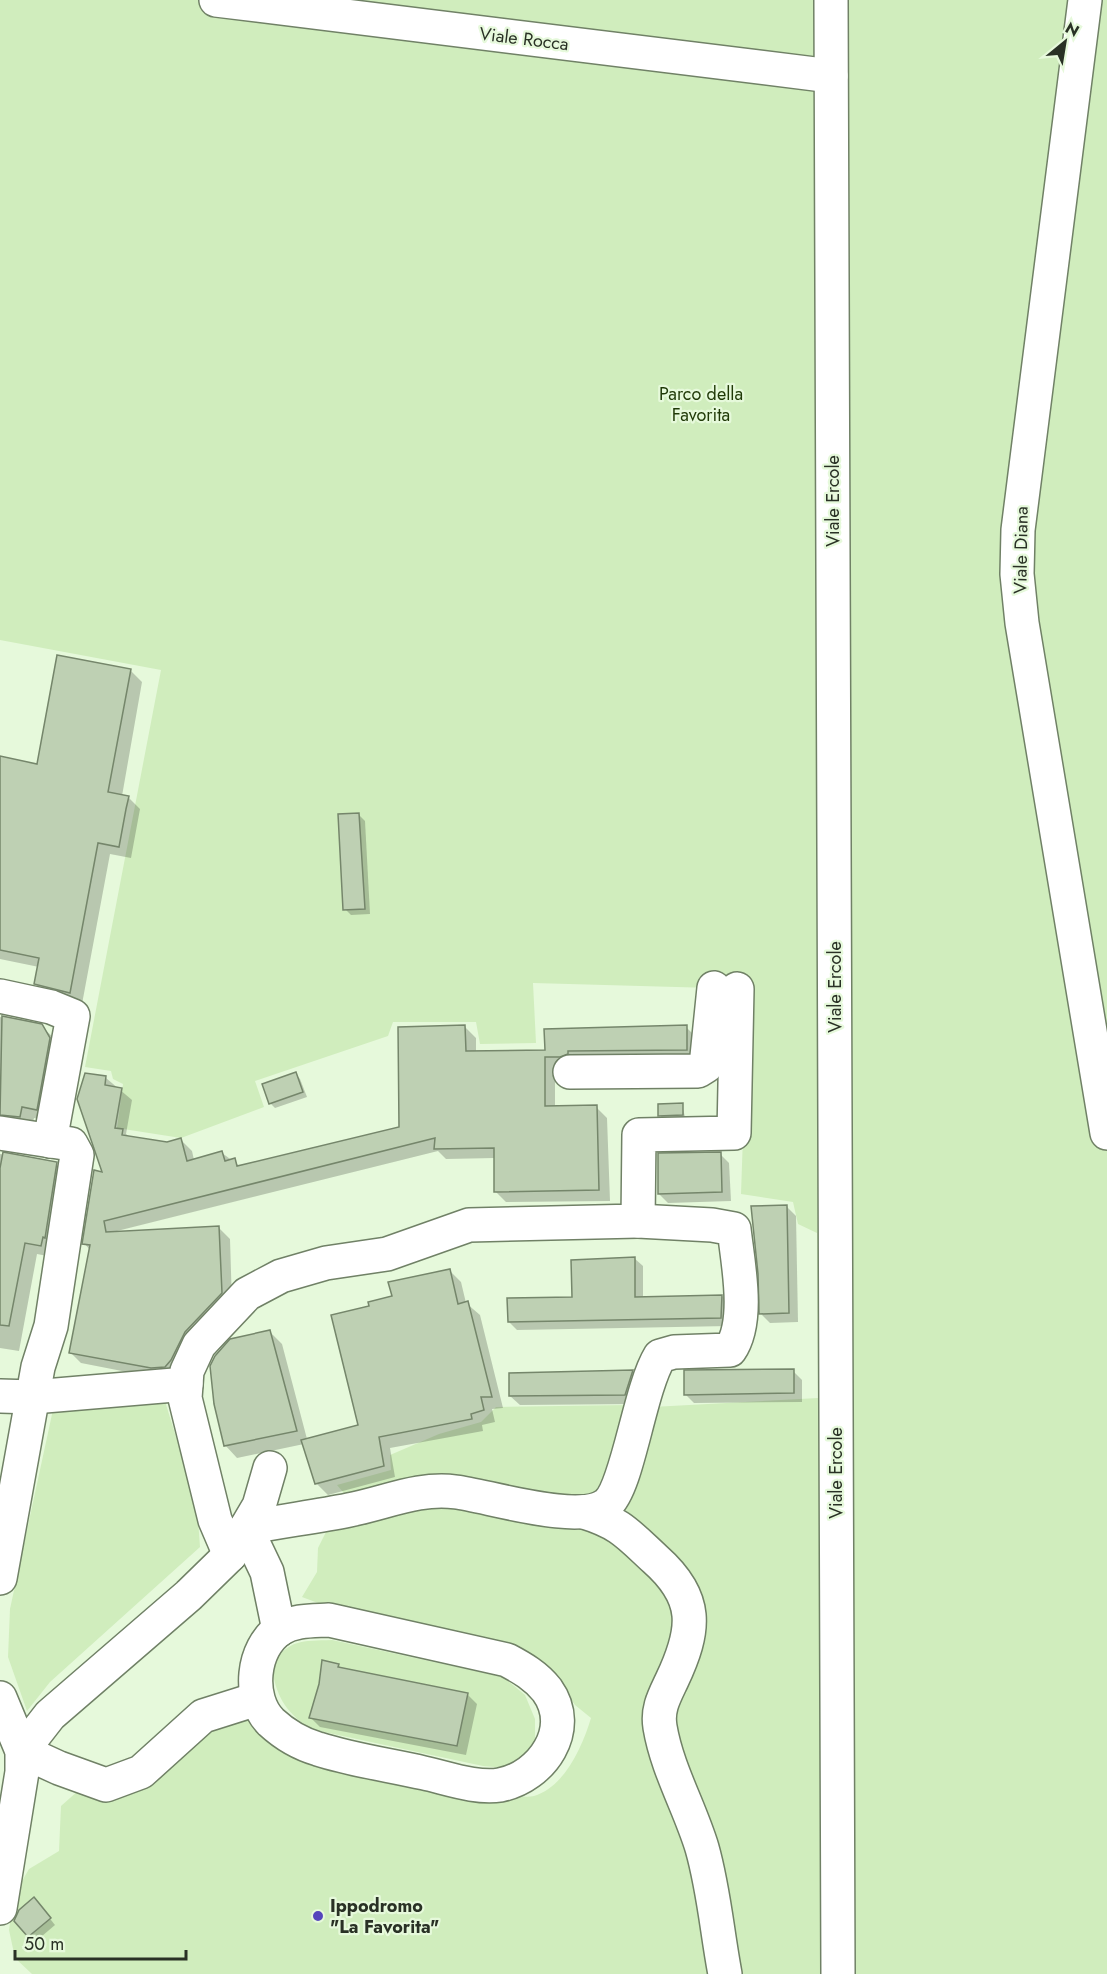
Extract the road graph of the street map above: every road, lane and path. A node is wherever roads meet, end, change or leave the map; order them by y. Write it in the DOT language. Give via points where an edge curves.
graph roads {
  1 [pos="216,0"];
  2 [pos="831,0"];
  3 [pos="1085,0"];
  4 [pos="831,76"];
  5 [pos="0,996"];
  6 [pos="570,1072"];
  7 [pos="0,1133"];
  8 [pos="1107,1133"];
  9 [pos="50,1141"];
  10 [pos="638,1221"];
  11 [pos="186,1384"];
  12 [pos="0,1396"];
  13 [pos="33,1397"];
  14 [pos="270,1468"];
  15 [pos="584,1512"];
  16 [pos="238,1542"];
  17 [pos="0,1578"];
  18 [pos="279,1630"];
  19 [pos="0,1698"];
  20 [pos="257,1699"];
  21 [pos="22,1750"];
  22 [pos="0,1908"];
  23 [pos="725,1974"];
  24 [pos="838,1974"];
  1 -- 4 [label="street, Viale Rocca"];
  2 -- 4 [label="street, Viale Ercole"];
  3 -- 8 [label="street, Viale Diana" via="1018,530 1017,574"];
  4 -- 24 [label="street, Viale Ercole"];
  5 -- 9 [label="street" via="73,1016"];
  6 -- 10 [label="street" via="698,1071 706,1066 726,988 734,1132 639,1135"];
  7 -- 9 [label="street"];
  9 -- 13 [label="street" via="71,1144 76,1155 51,1326"];
  10 -- 11 [label="street" via="469,1225 387,1254 326,1263 281,1276 247,1294 199,1345 187,1371"];
  10 -- 15 [label="street" via="734,1229 739,1337 730,1350 660,1356 640,1404 616,1494 606,1506"];
  11 -- 13 [label="street"];
  11 -- 16 [label="street" via="185,1398 215,1520"];
  12 -- 13 [label="street"];
  13 -- 17 [label="street"];
  14 -- 16 [label="street" via="259,1506"];
  15 -- 16 [label="street" via="547,1510 426,1490"];
  15 -- 23 [label="street" via="622,1528 673,1575 692,1618 678,1668 658,1710 667,1753 712,1887"];
  16 -- 18 [label="street" via="267,1572"];
  16 -- 21 [label="street" via="189,1595 50,1715"];
  18 -- 20 [label="street" via="263,1650 255,1671"];
  18 -- 20 [label="street" via="300,1621 329,1620 507,1660 530,1672 547,1690 556,1709 557,1727 551,1750 539,1767 525,1777 499,1785 472,1783 318,1749 295,1740 270,1721"];
  19 -- 21 [label="street"];
  20 -- 21 [label="street" via="203,1716 141,1772 106,1785"];
  21 -- 22 [label="street" via="16,1819"];
}
